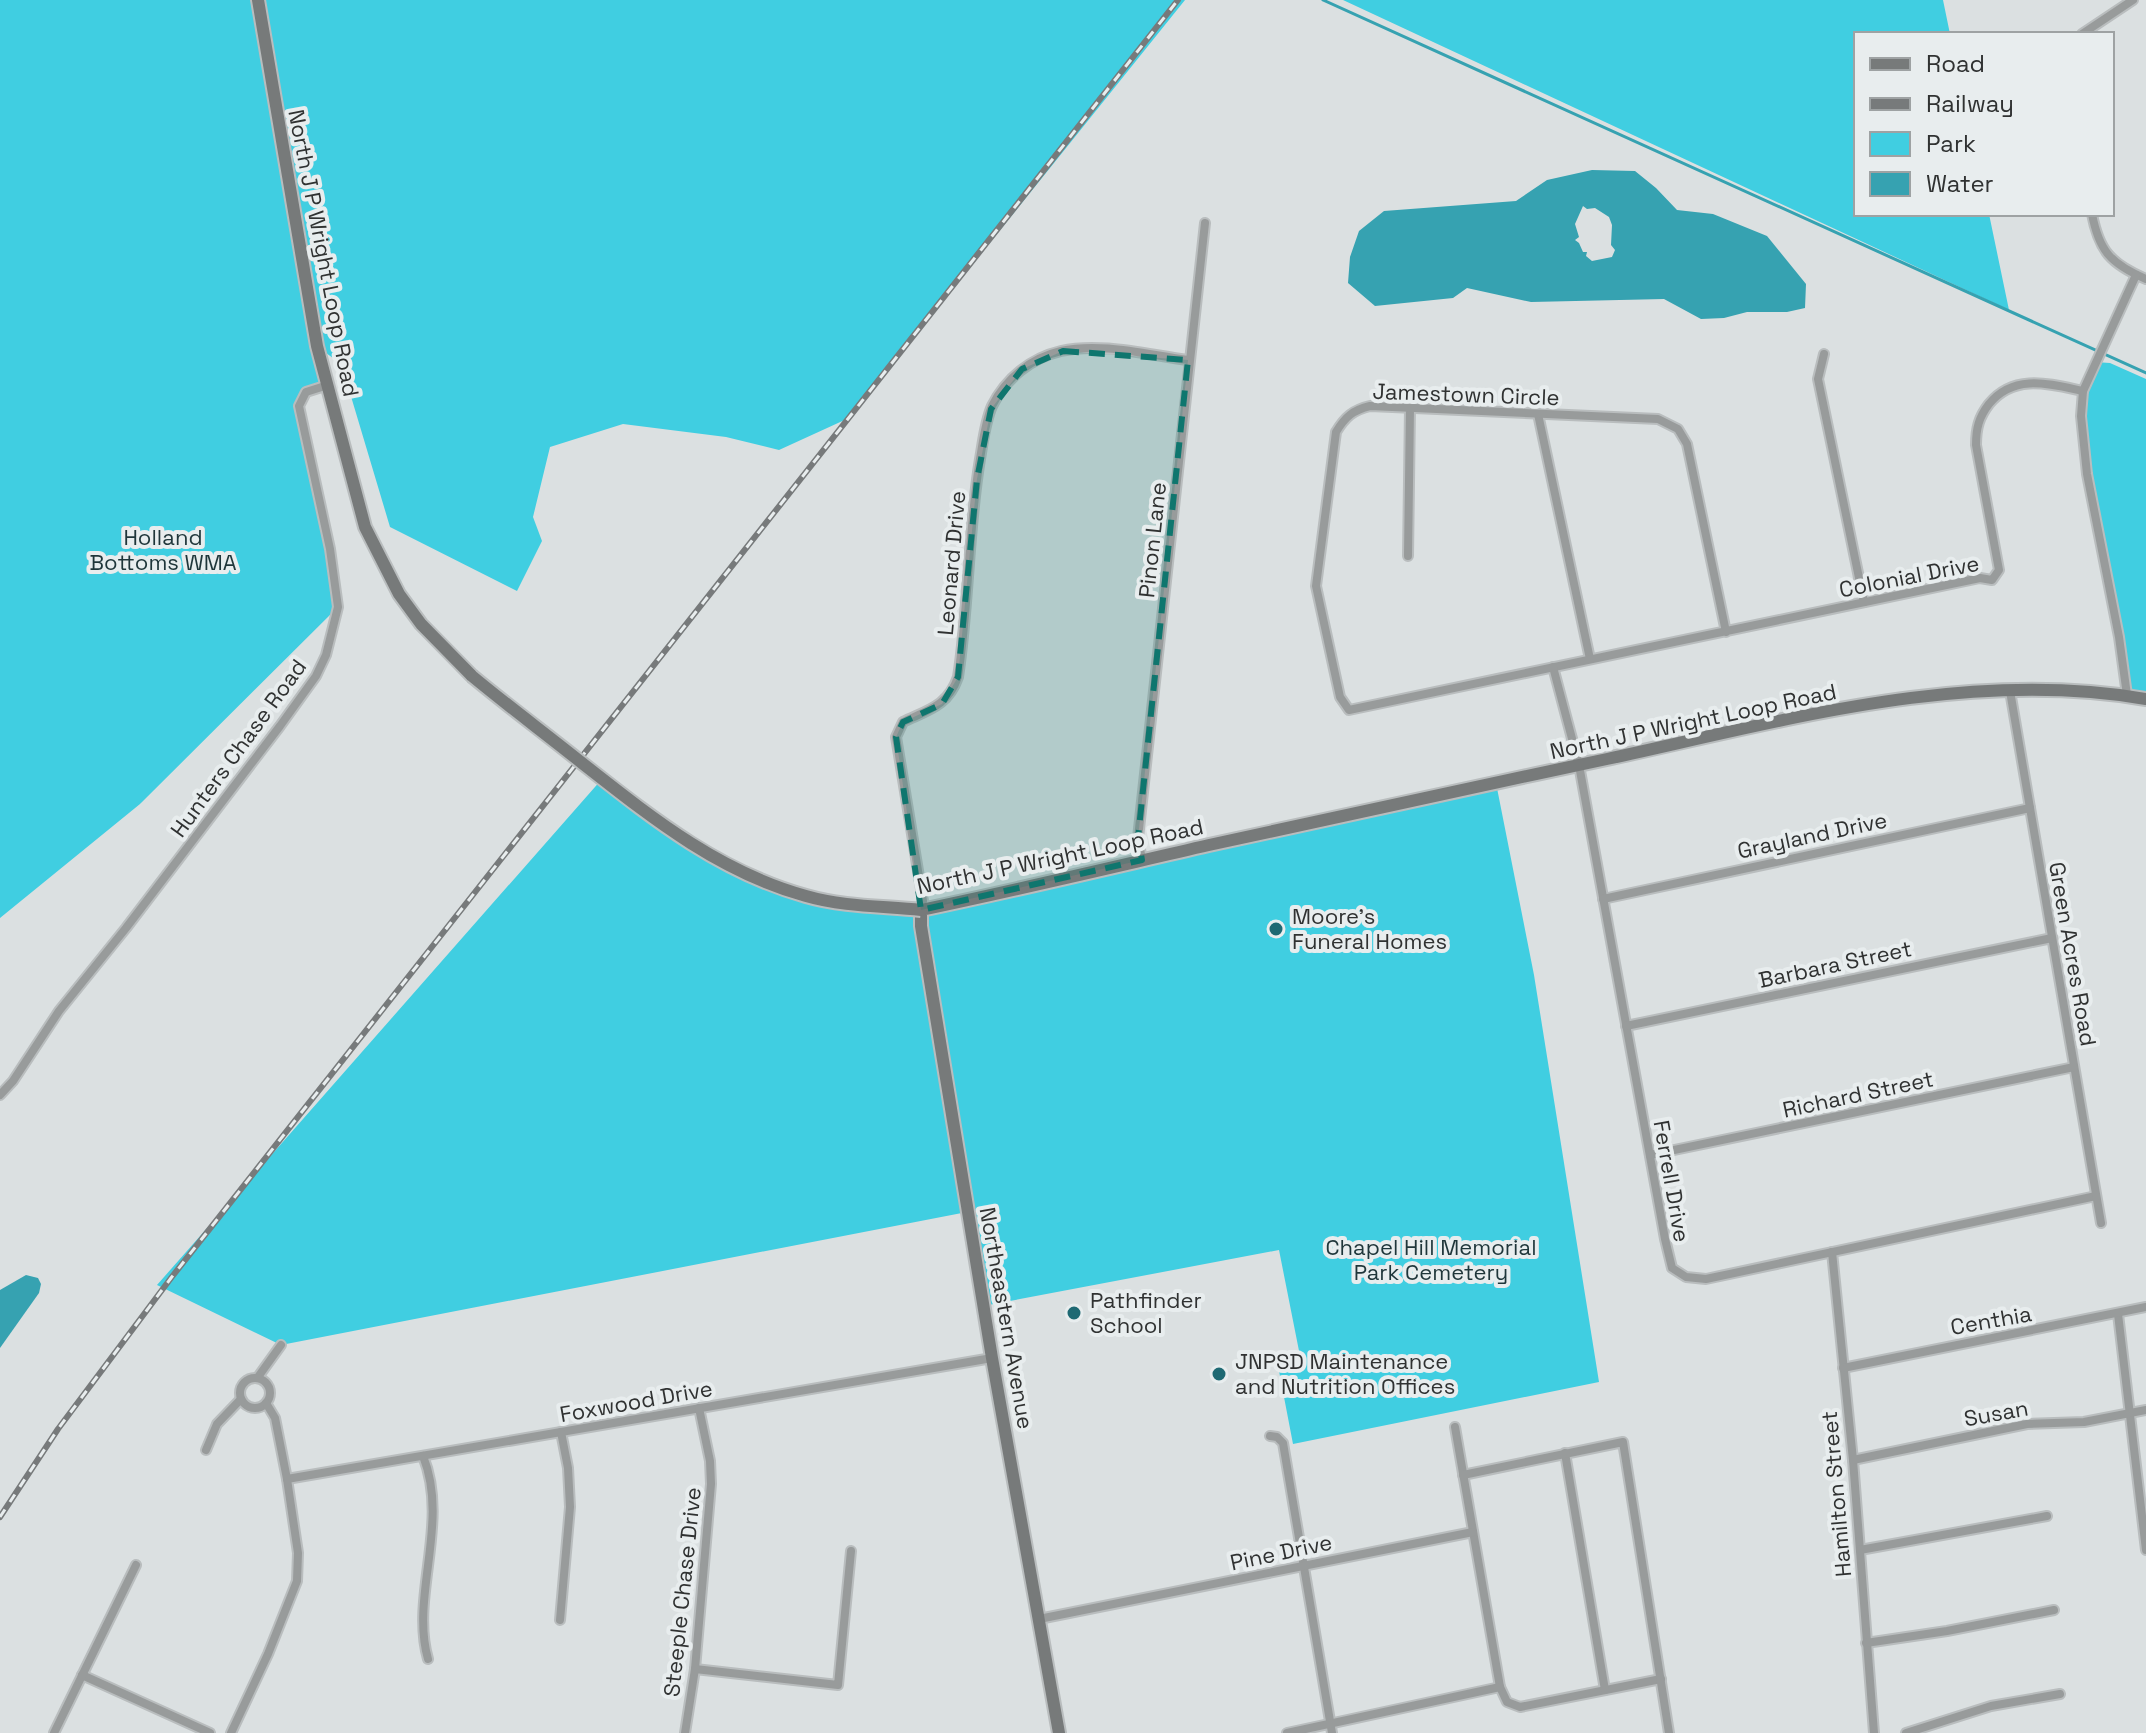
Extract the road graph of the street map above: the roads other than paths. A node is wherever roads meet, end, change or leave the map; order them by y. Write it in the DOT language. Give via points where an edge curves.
graph roads {
  1 [pos="258,0"];
  2 [pos="2133,0"];
  3 [pos="2085,32"];
  4 [pos="2093,216"];
  5 [pos="1205,223"];
  6 [pos="2136,275"];
  7 [pos="2146,279"];
  8 [pos="1824,354"];
  9 [pos="1188,360"];
  10 [pos="328,385"];
  11 [pos="2083,391"];
  12 [pos="1410,408"];
  13 [pos="1538,414"];
  14 [pos="1408,556"];
  15 [pos="1864,602"];
  16 [pos="1726,632"];
  17 [pos="1590,659"];
  18 [pos="1553,667"];
  19 [pos="2010,691"];
  20 [pos="2127,695"];
  21 [pos="2146,699"];
  22 [pos="1349,710"];
  23 [pos="1579,765"];
  24 [pos="2030,808"];
  25 [pos="1142,860"];
  26 [pos="1603,899"];
  27 [pos="921,910"];
  28 [pos="2052,938"];
  29 [pos="1626,1026"];
  30 [pos="2074,1067"];
  31 [pos="0,1095"];
  32 [pos="1650,1155"];
  33 [pos="2096,1196"];
  34 [pos="2101,1223"];
  35 [pos="1832,1252"];
  36 [pos="2146,1307"];
  37 [pos="2118,1314"];
  38 [pos="281,1345"];
  39 [pos="992,1358"];
  40 [pos="1843,1368"];
  41 [pos="258,1377"];
  42 [pos="241,1399"];
  43 [pos="266,1403"];
  44 [pos="699,1408"];
  45 [pos="2146,1410"];
  46 [pos="2129,1414"];
  47 [pos="1455,1427"];
  48 [pos="561,1432"];
  49 [pos="1270,1436"];
  50 [pos="206,1450"];
  51 [pos="1565,1453"];
  52 [pos="423,1456"];
  53 [pos="1853,1460"];
  54 [pos="1463,1475"];
  55 [pos="287,1479"];
  56 [pos="2047,1516"];
  57 [pos="1473,1532"];
  58 [pos="1860,1550"];
  59 [pos="2146,1550"];
  60 [pos="851,1551"];
  61 [pos="136,1565"];
  62 [pos="1303,1566"];
  63 [pos="2054,1610"];
  64 [pos="1039,1619"];
  65 [pos="560,1620"];
  66 [pos="1866,1643"];
  67 [pos="428,1659"];
  68 [pos="695,1669"];
  69 [pos="82,1675"];
  70 [pos="1661,1679"];
  71 [pos="1500,1687"];
  72 [pos="1605,1690"];
  73 [pos="2060,1694"];
  74 [pos="1331,1728"];
  75 [pos="54,1733"];
  76 [pos="210,1733"];
  77 [pos="231,1733"];
  78 [pos="685,1733"];
  79 [pos="1059,1733"];
  80 [pos="1287,1733"];
  81 [pos="1669,1733"];
  82 [pos="1874,1733"];
  83 [pos="1906,1733"];
  1 -- 10 [label="main road, North J P Wright Loop Road"];
  2 -- 3 [label="street"];
  4 -- 6 [label="street" via="2101,247"];
  5 -- 9 [label="street, Pinon Lane"];
  6 -- 7 [label="street"];
  6 -- 11 [label="street"];
  8 -- 15 [label="street" via="1818,379"];
  9 -- 25 [label="street, Pinon Lane" via="1138,838"];
  9 -- 27 [label="street, Leonard Drive" via="1096,349 1063,351 1022,369 991,409 977,479 958,677 942,704 903,722 896,737"];
  10 -- 27 [label="main road, North J P Wright Loop Road, bridge" via="365,527 377,552 421,624 472,676 674,835 733,870 842,904"];
  10 -- 31 [label="street, Hunters Chase Road" via="306,392 299,406 338,607 326,655 280,726"];
  11 -- 15 [label="street, Colonial Drive" via="2016,384 1994,397 1982,413 1976,445 1999,570 1992,580 1980,578"];
  11 -- 20 [label="street" via="2086,463"];
  12 -- 13 [label="street, Jamestown Circle"];
  12 -- 14 [label="street"];
  12 -- 22 [label="street, Jamestown Circle" via="1355,409 1336,432 1316,586 1340,697"];
  13 -- 16 [label="street, Jamestown Circle" via="1658,419 1678,429 1687,444"];
  13 -- 17 [label="street"];
  15 -- 16 [label="street, Colonial Drive"];
  16 -- 17 [label="street, Colonial Drive"];
  17 -- 18 [label="street, Colonial Drive"];
  18 -- 22 [label="street, Colonial Drive"];
  18 -- 23 [label="street"];
  19 -- 20 [label="main road, North J P Wright Loop Road"];
  19 -- 23 [label="main road, North J P Wright Loop Road" via="1847,709"];
  19 -- 24 [label="street, Green Acres Road"];
  20 -- 21 [label="main road, North J P Wright Loop Road"];
  23 -- 25 [label="main road, North J P Wright Loop Road"];
  23 -- 26 [label="street, Ferrell Drive"];
  24 -- 26 [label="street, Grayland Drive"];
  24 -- 28 [label="street, Green Acres Road"];
  25 -- 27 [label="main road, North J P Wright Loop Road"];
  26 -- 29 [label="street, Ferrell Drive"];
  27 -- 39 [label="main road, Northeastern Avenue"];
  28 -- 29 [label="street, Barbara Street"];
  28 -- 30 [label="street, Green Acres Road"];
  29 -- 32 [label="street, Ferrell Drive"];
  30 -- 32 [label="street, Richard Street"];
  30 -- 33 [label="street, Green Acres Road"];
  32 -- 35 [label="street, Ferrell Drive" via="1667,1254 1680,1274 1706,1279"];
  33 -- 34 [label="street, Green Acres Road"];
  33 -- 35 [label="street, Ferrell Drive"];
  35 -- 40 [label="street, Hamilton Street"];
  36 -- 37 [label="street, Centhia"];
  37 -- 40 [label="street, Centhia"];
  37 -- 46 [label="street"];
  38 -- 41 [label="street"];
  39 -- 44 [label="street, Foxwood Drive"];
  39 -- 64 [label="main road, Northeastern Avenue"];
  40 -- 53 [label="street, Hamilton Street"];
  41 -- 42 [label="street" via="243,1382"];
  41 -- 43 [label="street" via="268,1385"];
  42 -- 43 [label="street" via="253,1408"];
  42 -- 50 [label="street" via="217,1424"];
  43 -- 55 [label="street" via="275,1418"];
  44 -- 48 [label="street, Foxwood Drive"];
  44 -- 68 [label="street, Steeple Chase Drive" via="711,1484"];
  45 -- 46 [label="street, Susan"];
  46 -- 53 [label="street, Susan" via="2027,1424"];
  46 -- 59 [label="street"];
  47 -- 54 [label="street"];
  48 -- 52 [label="street, Foxwood Drive"];
  48 -- 65 [label="street" via="570,1507"];
  49 -- 62 [label="street" via="1283,1443"];
  51 -- 54 [label="street"];
  51 -- 70 [label="street" via="1623,1442"];
  51 -- 72 [label="street"];
  52 -- 55 [label="street, Foxwood Drive"];
  52 -- 67 [label="street" via="432,1510 422,1637"];
  53 -- 58 [label="street, Hamilton Street"];
  54 -- 57 [label="street"];
  55 -- 77 [label="street" via="297,1581"];
  56 -- 58 [label="street"];
  57 -- 62 [label="street, Pine Drive"];
  57 -- 71 [label="street"];
  58 -- 66 [label="street, Hamilton Street"];
  60 -- 68 [label="street" via="838,1685"];
  61 -- 69 [label="street"];
  62 -- 64 [label="street, Pine Drive"];
  62 -- 74 [label="street"];
  63 -- 66 [label="street"];
  64 -- 79 [label="main road, Northeastern Avenue"];
  66 -- 82 [label="street, Hamilton Street"];
  68 -- 78 [label="street, Steeple Chase Drive"];
  69 -- 75 [label="street"];
  69 -- 76 [label="street"];
  70 -- 72 [label="street"];
  70 -- 81 [label="street"];
  71 -- 72 [label="street" via="1507,1702 1520,1707"];
  71 -- 74 [label="street"];
  73 -- 83 [label="street" via="1991,1706"];
  74 -- 80 [label="street"];
}
